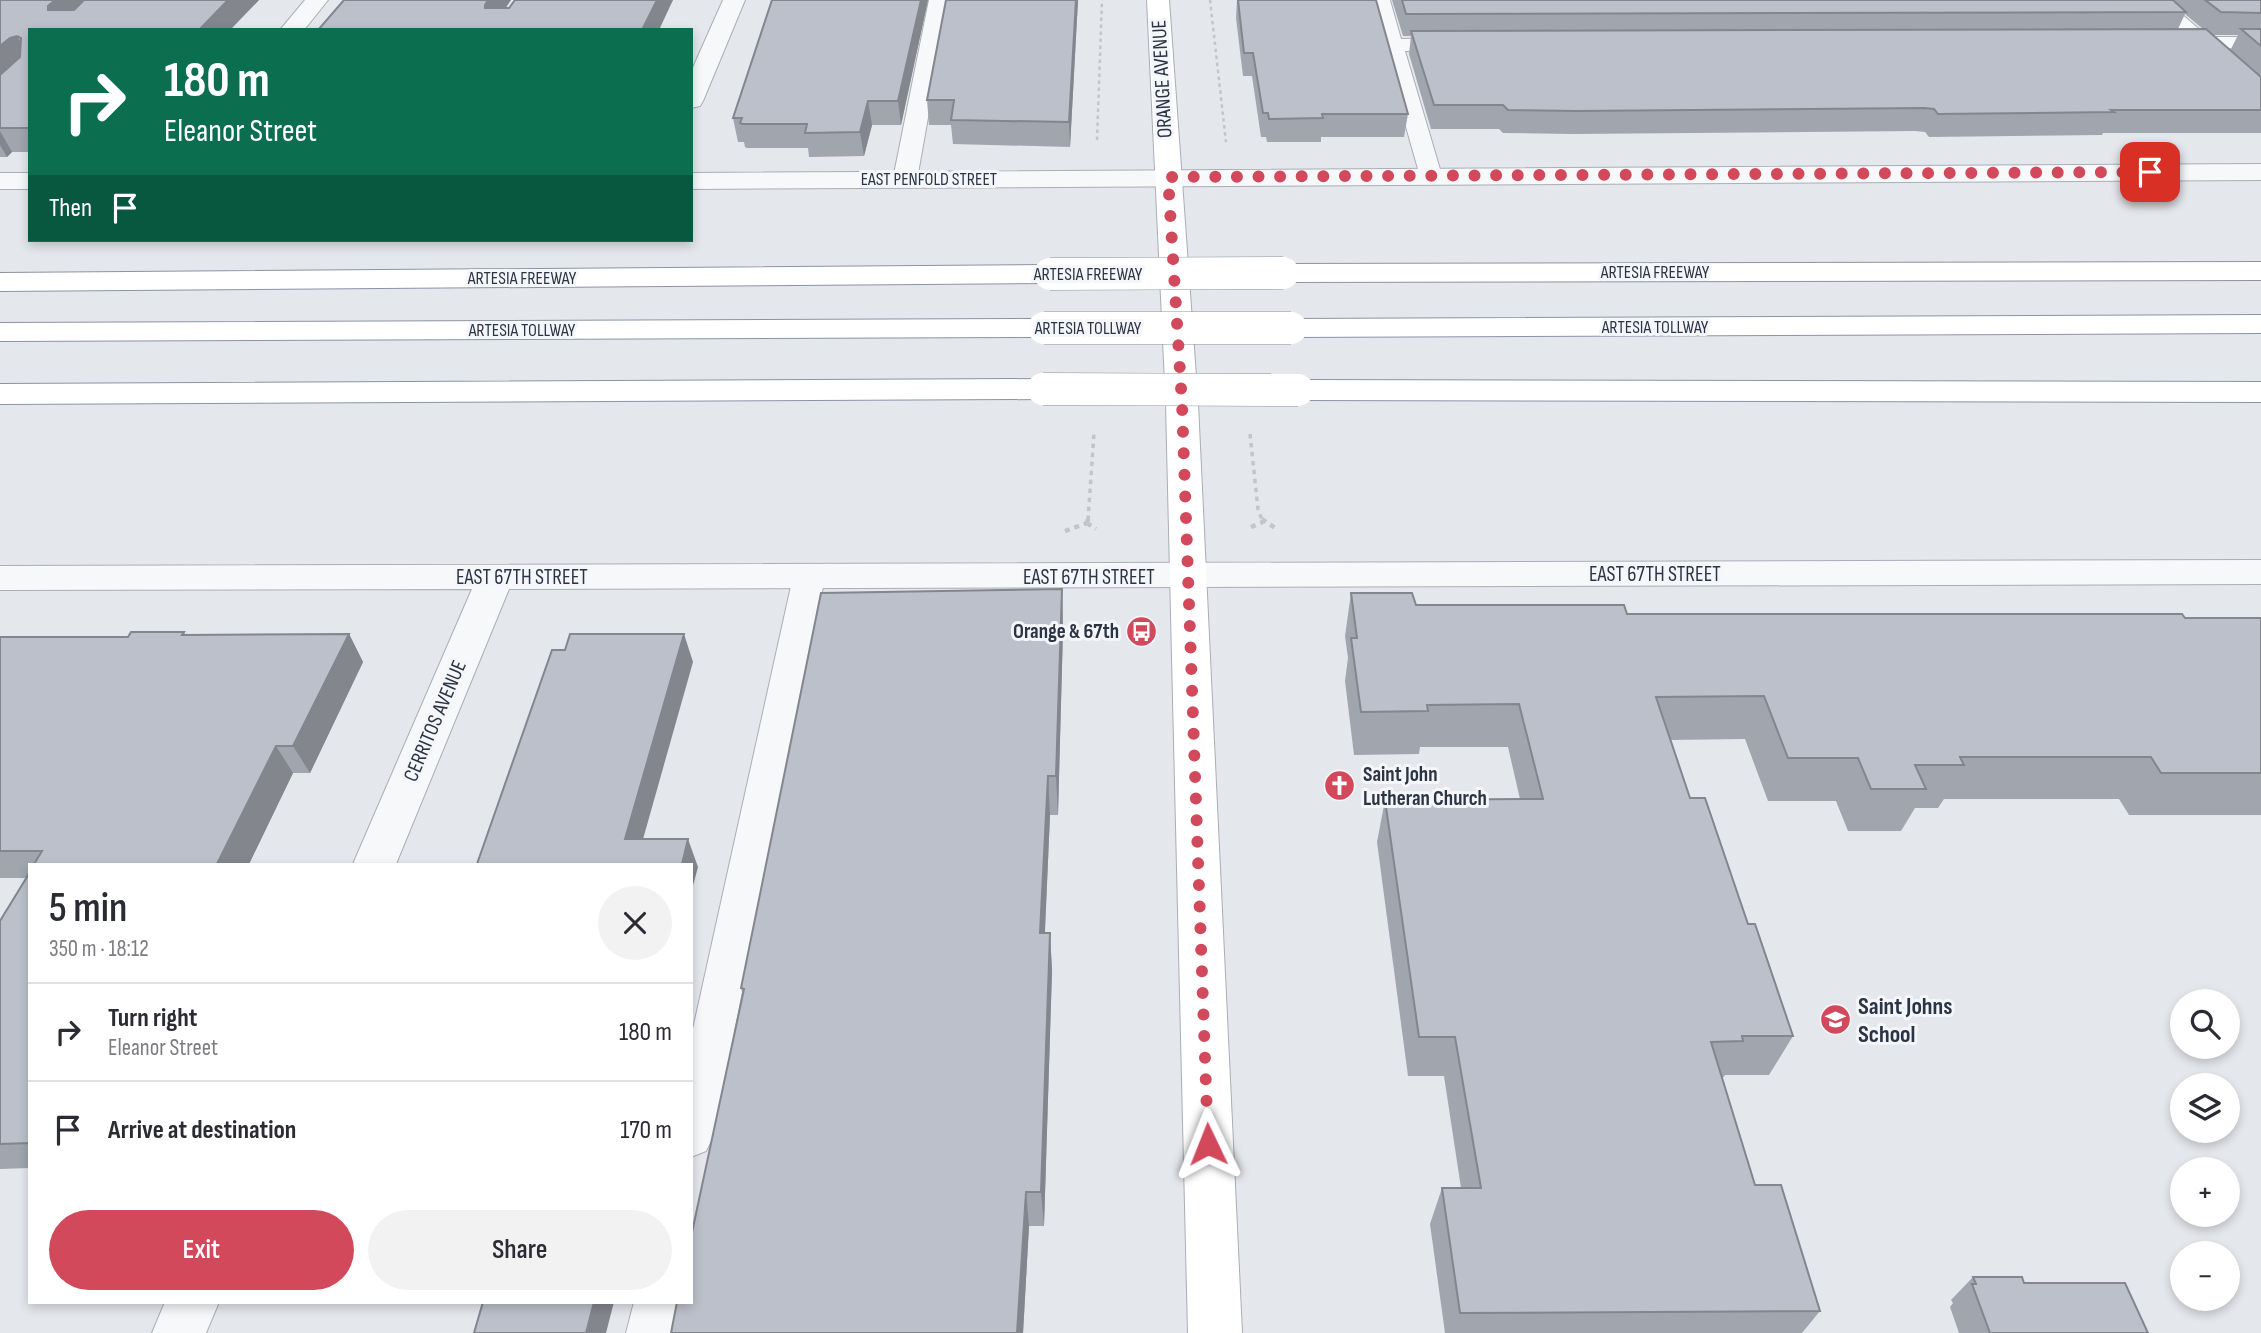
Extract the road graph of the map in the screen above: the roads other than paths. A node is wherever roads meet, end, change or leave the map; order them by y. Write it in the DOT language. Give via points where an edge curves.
graph roads {
  1 [pos="317,0"];
  2 [pos="734,0"];
  3 [pos="939,0"];
  4 [pos="1158,0"];
  5 [pos="1380,0"];
  6 [pos="2152,0"];
  7 [pos="293,28"];
  8 [pos="2159,43"];
  9 [pos="2201,43"];
  10 [pos="2261,43"];
  11 [pos="1475,44"];
  12 [pos="1391,45"];
  13 [pos="2261,95"];
  14 [pos="693,96"];
  15 [pos="2261,172"];
  16 [pos="1431,176"];
  17 [pos="1168,177"];
  18 [pos="905,179"];
  19 [pos="0,181"];
  20 [pos="28,181"];
  21 [pos="693,181"];
  22 [pos="2261,271"];
  23 [pos="0,282"];
  24 [pos="2261,324"];
  25 [pos="0,332"];
  26 [pos="2261,392"];
  27 [pos="0,394"];
  28 [pos="2261,572"];
  29 [pos="1188,576"];
  30 [pos="810,577"];
  31 [pos="0,578"];
  32 [pos="495,578"];
  33 [pos="375,863"];
  34 [pos="693,1129"];
  35 [pos="191,1304"];
  36 [pos="657,1304"];
  37 [pos="179,1333"];
  38 [pos="650,1333"];
  39 [pos="1215,1333"];
  1 -- 7 [label="street"];
  2 -- 14 [label="street"];
  3 -- 18 [label="lane"];
  4 -- 17 [label="main road, ORANGE AVENUE"];
  5 -- 12 [label="lane"];
  6 -- 9 [label="street"];
  8 -- 9 [label="lane"];
  9 -- 10 [label="lane"];
  9 -- 13 [label="street"];
  11 -- 12 [label="lane"];
  12 -- 16 [label="lane"];
  15 -- 16 [label="street, EAST PENFOLD STREET"];
  16 -- 17 [label="street, EAST PENFOLD STREET"];
  17 -- 18 [label="street, EAST PENFOLD STREET"];
  17 -- 29 [label="main road, ORANGE AVENUE"];
  18 -- 21 [label="street, EAST PENFOLD STREET"];
  19 -- 20 [label="street"];
  22 -- 23 [label="main road, ARTESIA FREEWAY, bridge"];
  24 -- 25 [label="main road, ARTESIA TOLLWAY, bridge"];
  26 -- 27 [label="main road, bridge" via="1043,389"];
  28 -- 29 [label="street, EAST 67TH STREET"];
  29 -- 30 [label="street, EAST 67TH STREET"];
  29 -- 39 [label="main road, ORANGE AVENUE"];
  30 -- 32 [label="street, EAST 67TH STREET"];
  30 -- 34 [label="lane"];
  31 -- 32 [label="street, EAST 67TH STREET"];
  32 -- 33 [label="street, CERRITOS AVENUE"];
  35 -- 37 [label="street"];
  36 -- 38 [label="lane"];
}
